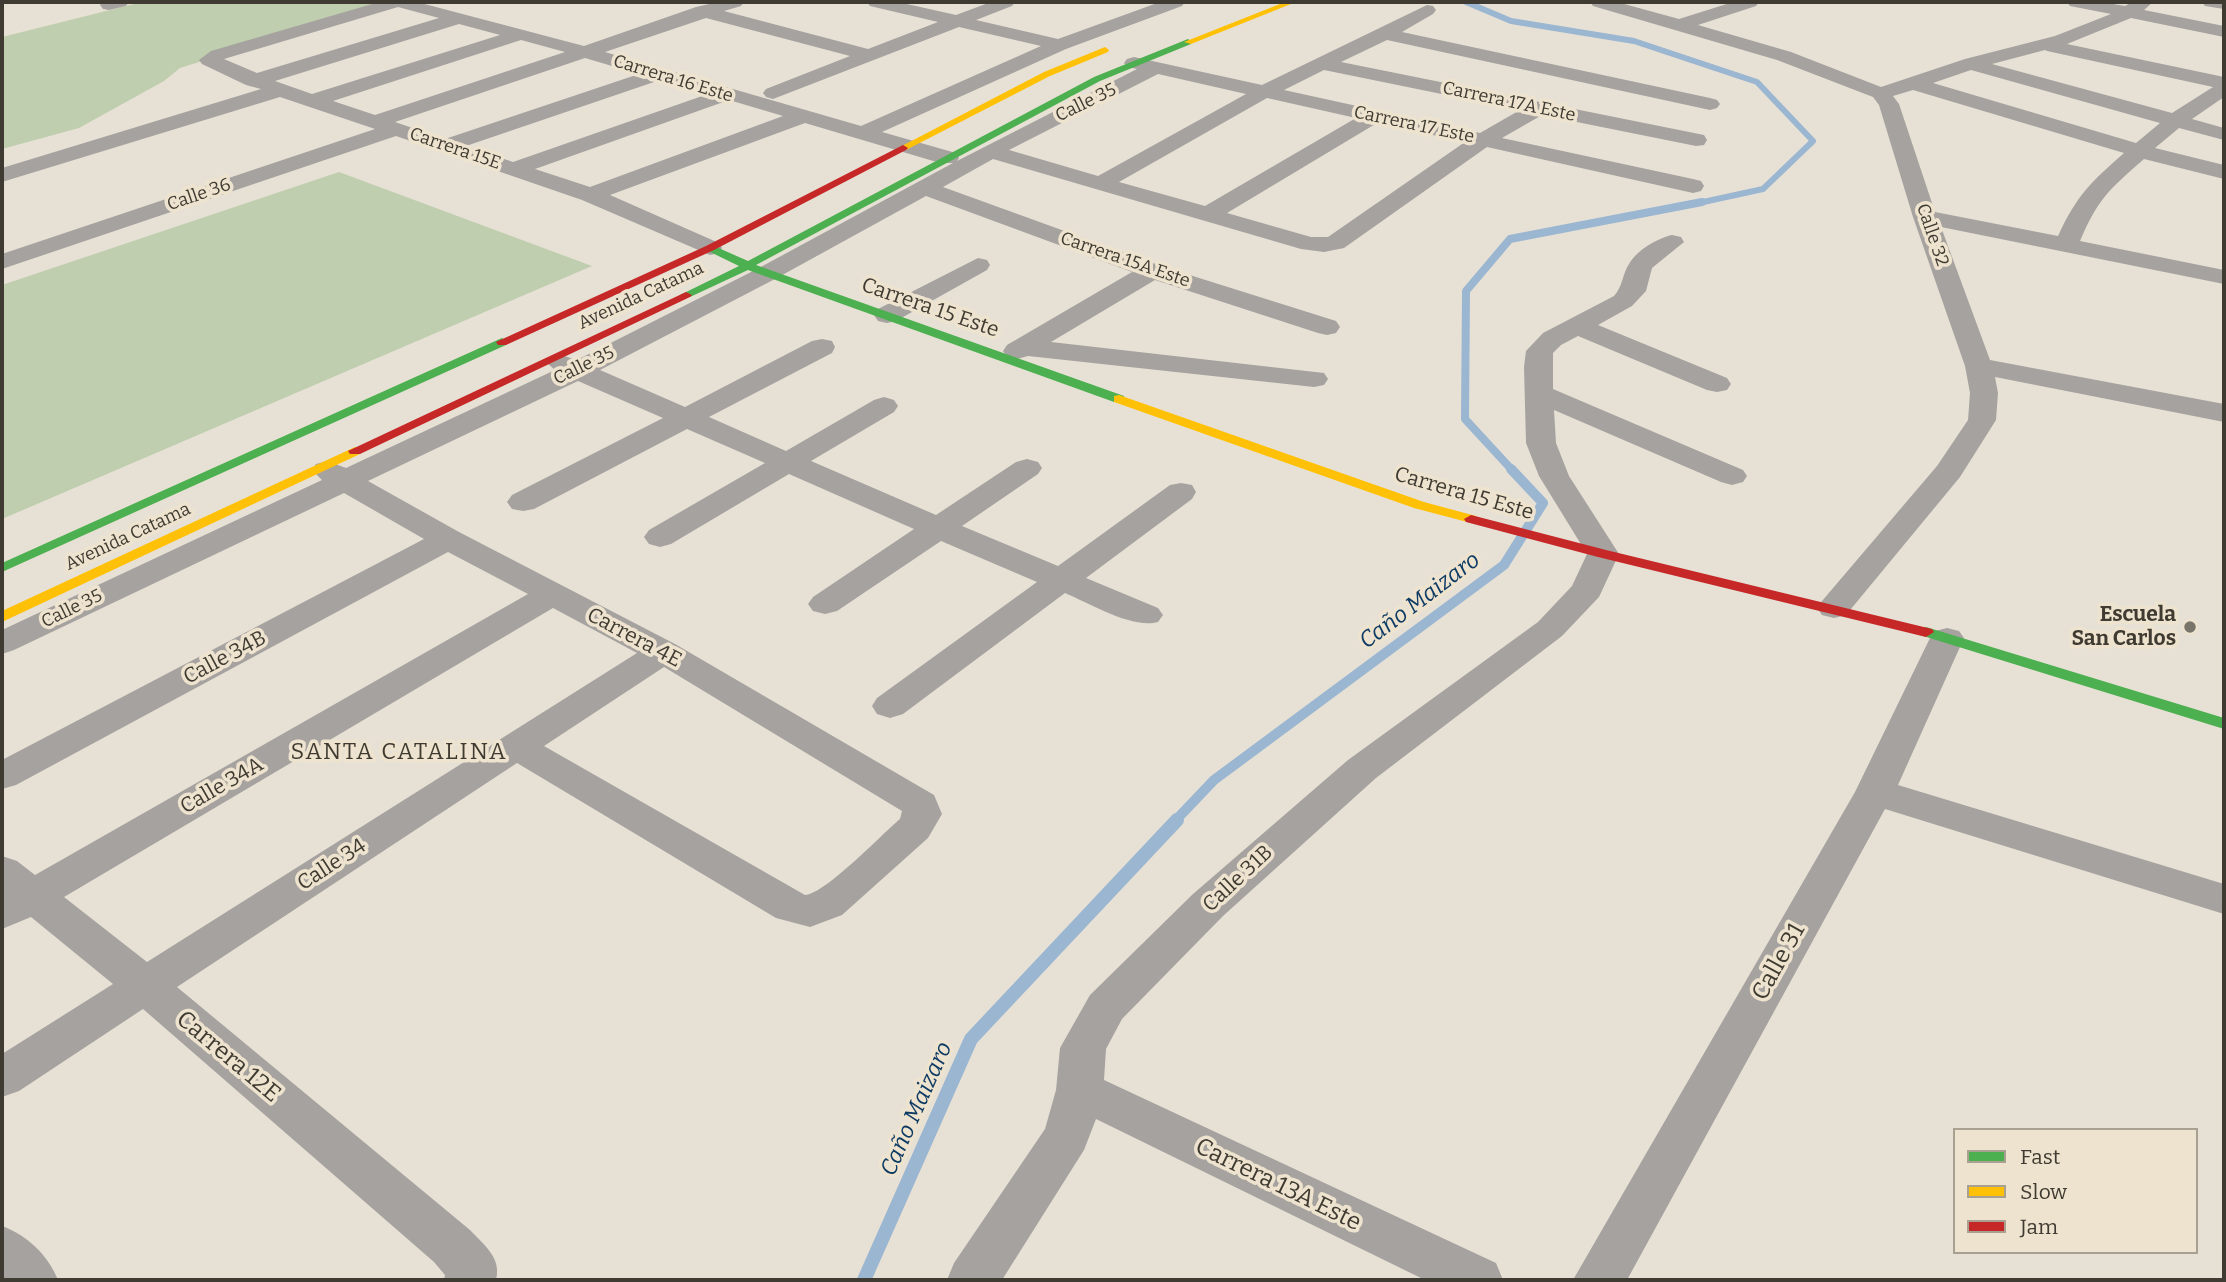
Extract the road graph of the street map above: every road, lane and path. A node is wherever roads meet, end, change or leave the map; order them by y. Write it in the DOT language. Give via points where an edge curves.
graph roads {
  1 [pos="397,2"];
  2 [pos="447,2"];
  3 [pos="668,2"];
  4 [pos="735,2"];
  5 [pos="876,2"];
  6 [pos="1006,2"];
  7 [pos="1176,2"];
  8 [pos="1292,2"];
  9 [pos="1400,2"];
  10 [pos="1599,2"];
  11 [pos="1749,2"];
  12 [pos="2076,2"];
  13 [pos="2211,2"];
  14 [pos="2224,4"];
  15 [pos="2136,7"];
  16 [pos="706,12"];
  17 [pos="459,18"];
  18 [pos="958,22"];
  19 [pos="1679,25"];
  20 [pos="2224,31"];
  21 [pos="1385,33"];
  22 [pos="519,35"];
  23 [pos="2047,44"];
  24 [pos="608,45"];
  25 [pos="1059,45"];
  26 [pos="1117,45"];
  27 [pos="585,52"];
  28 [pos="872,55"];
  29 [pos="1516,62"];
  30 [pos="1321,64"];
  31 [pos="1971,64"];
  32 [pos="1145,66"];
  33 [pos="655,75"];
  34 [pos="253,81"];
  35 [pos="1914,84"];
  36 [pos="2224,85"];
  37 [pos="279,90"];
  38 [pos="1264,92"];
  39 [pos="773,93"];
  40 [pos="1466,93"];
  41 [pos="1880,93"];
  42 [pos="725,95"];
  43 [pos="312,101"];
  44 [pos="1710,104"];
  45 [pos="1537,109"];
  46 [pos="1374,116"];
  47 [pos="801,117"];
  48 [pos="2174,121"];
  49 [pos="883,123"];
  50 [pos="387,125"];
  51 [pos="861,134"];
  52 [pos="2224,134"];
  53 [pos="926,135"];
  54 [pos="1483,140"];
  55 [pos="1696,140"];
  56 [pos="447,145"];
  57 [pos="904,146"];
  58 [pos="980,150"];
  59 [pos="2140,151"];
  60 [pos="948,158"];
  61 [pos="514,169"];
  62 [pos="2224,172"];
  63 [pos="2,175"];
  64 [pos="1101,183"];
  65 [pos="1693,186"];
  66 [pos="926,188"];
  67 [pos="590,194"];
  68 [pos="1209,214"];
  69 [pos="1925,217"];
  70 [pos="1672,242"];
  71 [pos="2067,244"];
  72 [pos="710,248"];
  73 [pos="2,262"];
  74 [pos="978,265"];
  75 [pos="757,270"];
  76 [pos="1152,271"];
  77 [pos="2224,277"];
  78 [pos="887,315"];
  79 [pos="1577,326"];
  80 [pos="1327,327"];
  81 [pos="822,347"];
  82 [pos="1014,352"];
  83 [pos="564,365"];
  84 [pos="1979,366"];
  85 [pos="1314,379"];
  86 [pos="1717,384"];
  87 [pos="1541,394"];
  88 [pos="884,406"];
  89 [pos="2224,413"];
  90 [pos="683,418"];
  91 [pos="785,462"];
  92 [pos="1027,468"];
  93 [pos="332,473"];
  94 [pos="1732,476"];
  95 [pos="1181,492"];
  96 [pos="523,502"];
  97 [pos="938,528"];
  98 [pos="660,537"];
  99 [pos="448,539"];
  100 [pos="1604,554"];
  101 [pos="2,568"];
  102 [pos="1062,579"];
  103 [pos="551,595"];
  104 [pos="825,604"];
  105 [pos="1834,608"];
  106 [pos="1146,615"];
  107 [pos="2,617"];
  108 [pos="1947,639"];
  109 [pos="2,643"];
  110 [pos="663,652"];
  111 [pos="890,706"];
  112 [pos="2224,723"];
  113 [pos="518,747"];
  114 [pos="2,776"];
  115 [pos="1875,792"];
  116 [pos="12,894"];
  117 [pos="2224,899"];
  118 [pos="145,985"];
  119 [pos="2,1078"];
  120 [pos="1080,1090"];
  121 [pos="2,1249"];
  122 [pos="461,1263"];
  123 [pos="32,1280"];
  124 [pos="973,1280"];
  125 [pos="1477,1280"];
  126 [pos="1599,1280"];
  1 -- 17 [label="street, Carrera 16 Este"];
  1 -- 34 [label="street, Carrera 15E" via="209,60"];
  2 -- 24 [label="street, Carrera 16 Este"];
  3 -- 16 [label="street"];
  4 -- 16 [label="street, Calle 36"];
  5 -- 18 [label="street"];
  6 -- 18 [label="street"];
  7 -- 25 [label="street"];
  8 -- 32 [label="main road"];
  9 -- 21 [label="street" via="1427,10"];
  10 -- 19 [label="street"];
  11 -- 19 [label="street"];
  12 -- 15 [label="street"];
  13 -- 14 [label="street"];
  15 -- 20 [label="street"];
  15 -- 23 [label="street"];
  16 -- 24 [label="street, Calle 36"];
  16 -- 28 [label="street"];
  17 -- 22 [label="street, Carrera 16 Este"];
  17 -- 34 [label="street"];
  18 -- 25 [label="street"];
  18 -- 28 [label="street"];
  19 -- 41 [label="street" via="1784,56"];
  21 -- 29 [label="street"];
  21 -- 30 [label="street"];
  22 -- 27 [label="street, Carrera 16 Este"];
  22 -- 43 [label="street"];
  23 -- 31 [label="street"];
  23 -- 36 [label="street"];
  24 -- 27 [label="street, Calle 36"];
  24 -- 39 [label="street, Carrera 16 Este"];
  25 -- 49 [label="street"];
  26 -- 53 [label="main road, Avenida Catama" via="1047,74"];
  27 -- 33 [label="street, Carrera 16 Este"];
  27 -- 50 [label="street, Calle 36"];
  28 -- 39 [label="street"];
  29 -- 40 [label="street"];
  29 -- 44 [label="street"];
  30 -- 38 [label="street"];
  30 -- 40 [label="street, Carrera 17A Este"];
  31 -- 35 [label="street"];
  31 -- 48 [label="street"];
  32 -- 38 [label="street, Carrera 17 Este"];
  32 -- 58 [label="street, Calle 35"];
  33 -- 42 [label="street, Carrera 16 Este"];
  33 -- 56 [label="street"];
  34 -- 37 [label="street, Carrera 15E"];
  35 -- 41 [label="street"];
  35 -- 59 [label="street"];
  36 -- 48 [label="street"];
  37 -- 43 [label="street, Carrera 15E"];
  37 -- 63 [label="street"];
  38 -- 46 [label="street, Carrera 17 Este"];
  38 -- 64 [label="street"];
  39 -- 49 [label="street, Carrera 16 Este"];
  40 -- 45 [label="street, Carrera 17A Este"];
  41 -- 69 [label="street, Calle 32" via="1889,104"];
  42 -- 47 [label="street, Carrera 16 Este"];
  42 -- 61 [label="street"];
  43 -- 50 [label="street, Carrera 15E"];
  45 -- 54 [label="street"];
  45 -- 55 [label="street, Carrera 17A Este"];
  46 -- 54 [label="street, Carrera 17 Este"];
  46 -- 68 [label="street"];
  47 -- 51 [label="street, Carrera 16 Este"];
  47 -- 67 [label="street"];
  48 -- 52 [label="street"];
  48 -- 59 [label="street"];
  49 -- 51 [label="street"];
  49 -- 53 [label="street, Carrera 16 Este"];
  50 -- 56 [label="street, Carrera 15E"];
  50 -- 73 [label="street, Calle 36"];
  51 -- 57 [label="street, Carrera 16 Este"];
  53 -- 57 [label="main road, Avenida Catama"];
  53 -- 58 [label="street, Carrera 16 Este"];
  54 -- 65 [label="street, Carrera 17 Este"];
  54 -- 68 [label="street, Carrera 16 Este" via="1335,243 1310,244"];
  56 -- 61 [label="street, Carrera 15E"];
  57 -- 60 [label="street, Carrera 16 Este"];
  57 -- 72 [label="main road, Avenida Catama"];
  58 -- 60 [label="main road"];
  58 -- 64 [label="street, Carrera 16 Este"];
  58 -- 66 [label="street, Calle 35"];
  59 -- 62 [label="street"];
  59 -- 71 [label="street" via="2096,189"];
  60 -- 75 [label="main road"];
  61 -- 67 [label="street, Carrera 15E"];
  64 -- 68 [label="street, Carrera 16 Este"];
  66 -- 75 [label="street, Calle 35"];
  66 -- 76 [label="street, Carrera 15A Este"];
  67 -- 72 [label="street, Carrera 15E"];
  69 -- 71 [label="street"];
  69 -- 84 [label="street, Calle 32"];
  70 -- 79 [label="street" via="1640,266 1633,291 1623,301"];
  71 -- 77 [label="street"];
  72 -- 75 [label="main road, Carrera 15 Este"];
  72 -- 101 [label="main road, Avenida Catama"];
  74 -- 78 [label="street"];
  75 -- 78 [label="main road, Carrera 15 Este"];
  75 -- 83 [label="street, Calle 35"];
  76 -- 80 [label="street, Carrera 15A Este"];
  76 -- 82 [label="street"];
  78 -- 82 [label="main road, Carrera 15 Este"];
  79 -- 86 [label="street"];
  79 -- 87 [label="street" via="1540,351"];
  81 -- 90 [label="street"];
  82 -- 85 [label="street"];
  82 -- 100 [label="main road, Carrera 15 Este" via="1419,505"];
  83 -- 90 [label="street"];
  83 -- 93 [label="street, Calle 35"];
  84 -- 89 [label="street"];
  84 -- 105 [label="street, Calle 32" via="1982,420 1969,444"];
  87 -- 94 [label="street"];
  87 -- 100 [label="street" via="1541,443 1554,477"];
  88 -- 91 [label="street"];
  90 -- 91 [label="street"];
  90 -- 96 [label="street"];
  91 -- 97 [label="street"];
  91 -- 98 [label="street"];
  92 -- 97 [label="street"];
  93 -- 99 [label="street, Carrera 4E"];
  93 -- 107 [label="main road, Avenida Catama"];
  93 -- 109 [label="street, Calle 35"];
  95 -- 102 [label="street"];
  97 -- 102 [label="street"];
  97 -- 104 [label="street"];
  99 -- 103 [label="street, Carrera 4E"];
  99 -- 114 [label="street, Calle 34B"];
  100 -- 105 [label="main road, Carrera 15 Este"];
  100 -- 120 [label="street, Calle 31B" via="1587,590 1550,629 1362,769 1208,905 1106,1007 1083,1048"];
  102 -- 106 [label="street"];
  102 -- 111 [label="street"];
  103 -- 110 [label="street, Carrera 4E"];
  103 -- 116 [label="street, Calle 34A"];
  105 -- 108 [label="main road, Carrera 15 Este"];
  108 -- 112 [label="main road, Carrera 15 Este"];
  108 -- 115 [label="street, Calle 31"];
  110 -- 113 [label="street, Calle 34"];
  110 -- 113 [label="street, Carrera 4E" via="920,804 922,814 914,828 834,899 805,912"];
  113 -- 118 [label="street, Calle 34"];
  115 -- 117 [label="street"];
  115 -- 126 [label="street, Calle 31"];
  116 -- 118 [label="street, Carrera 12E"];
  118 -- 119 [label="street, Calle 34"];
  118 -- 122 [label="street, Carrera 12E"];
  120 -- 124 [label="street, Calle 31B" via="1067,1136"];
  120 -- 125 [label="street, Carrera 13A Este"];
  121 -- 123 [label="street"];
}
